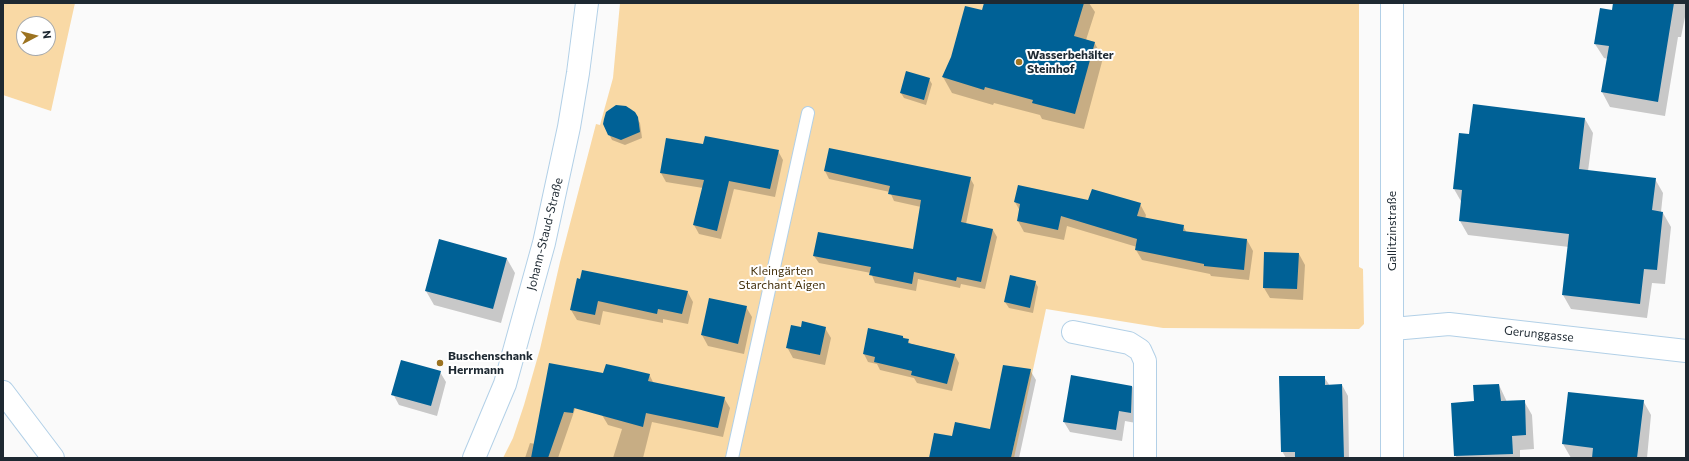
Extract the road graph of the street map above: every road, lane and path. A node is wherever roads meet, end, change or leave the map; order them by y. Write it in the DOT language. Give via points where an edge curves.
graph roads {
  1 [pos="587,3"];
  2 [pos="1392,3"];
  3 [pos="808,113"];
  4 [pos="1393,329"];
  5 [pos="1073,332"];
  6 [pos="1686,351"];
  7 [pos="3,392"];
  8 [pos="53,458"];
  9 [pos="474,458"];
  10 [pos="732,458"];
  11 [pos="1146,458"];
  12 [pos="1392,458"];
  1 -- 9 [label="street, Johann-Staud-Straße" via="569,127 544,243 505,384"];
  2 -- 4 [label="street, Gallitzinstraße"];
  3 -- 10 [label="lane"];
  4 -- 6 [label="street, Gerunggasse" via="1448,324"];
  4 -- 12 [label="street, Gallitzinstraße"];
  5 -- 11 [label="street" via="1129,344 1140,350 1145,361"];
  7 -- 8 [label="street"];
}
